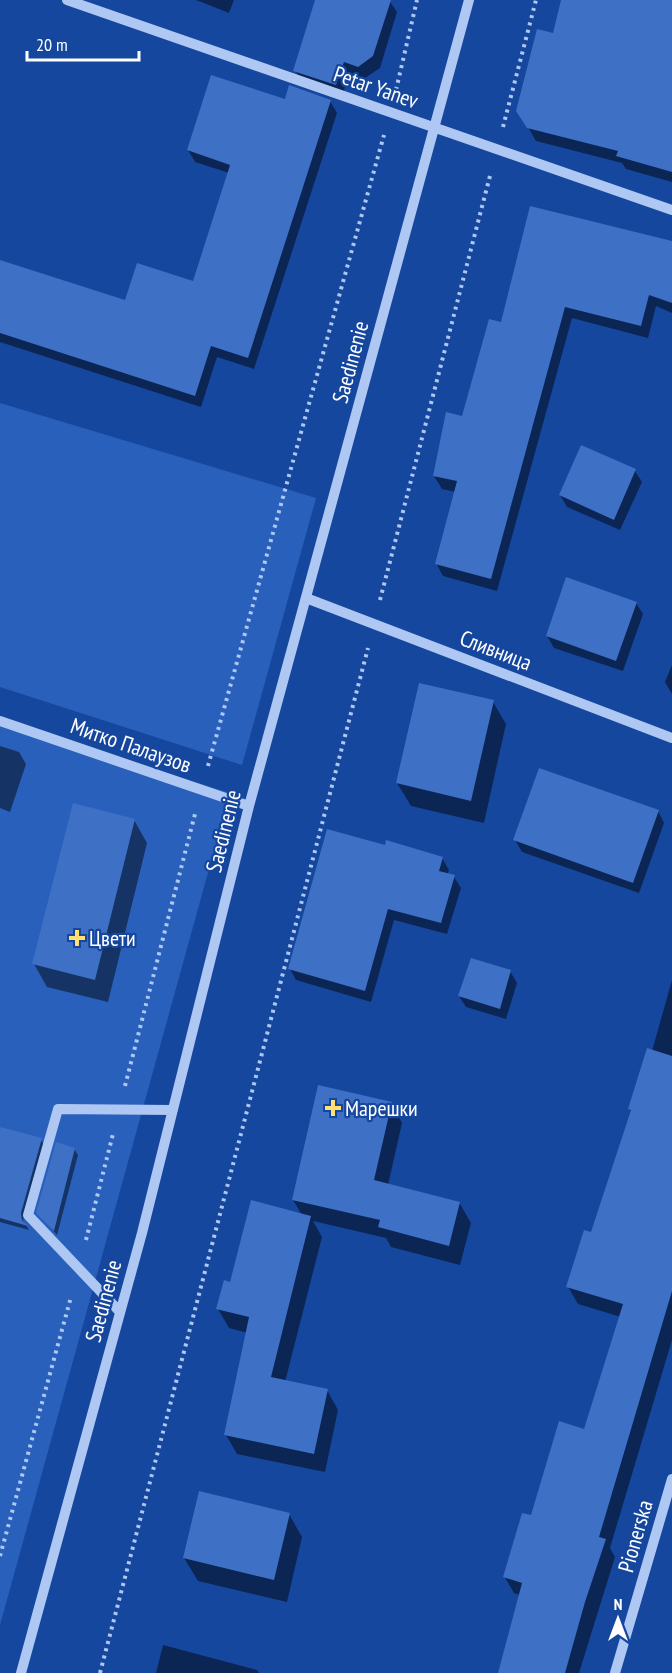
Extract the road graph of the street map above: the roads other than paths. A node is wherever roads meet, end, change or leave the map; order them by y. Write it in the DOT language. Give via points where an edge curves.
graph roads {
  1 [pos="67,0"];
  2 [pos="469,0"];
  3 [pos="435,129"];
  4 [pos="672,210"];
  5 [pos="306,598"];
  6 [pos="0,721"];
  7 [pos="672,738"];
  8 [pos="249,806"];
  9 [pos="173,1110"];
  10 [pos="120,1312"];
  11 [pos="672,1479"];
  12 [pos="21,1673"];
  13 [pos="615,1673"];
  1 -- 3 [label="street, Petar Yanev"];
  2 -- 3 [label="street, Saedinenie"];
  3 -- 4 [label="street, Petar Yanev"];
  3 -- 5 [label="street, Saedinenie"];
  5 -- 7 [label="street, Сливница"];
  5 -- 8 [label="street, Saedinenie"];
  6 -- 8 [label="street, Митко Палаузов"];
  8 -- 9 [label="street, Saedinenie"];
  9 -- 10 [label="street, Saedinenie"];
  9 -- 10 [label="street" via="58,1109 28,1215"];
  10 -- 12 [label="street, Saedinenie"];
  11 -- 13 [label="street, Pionerska"];
}
